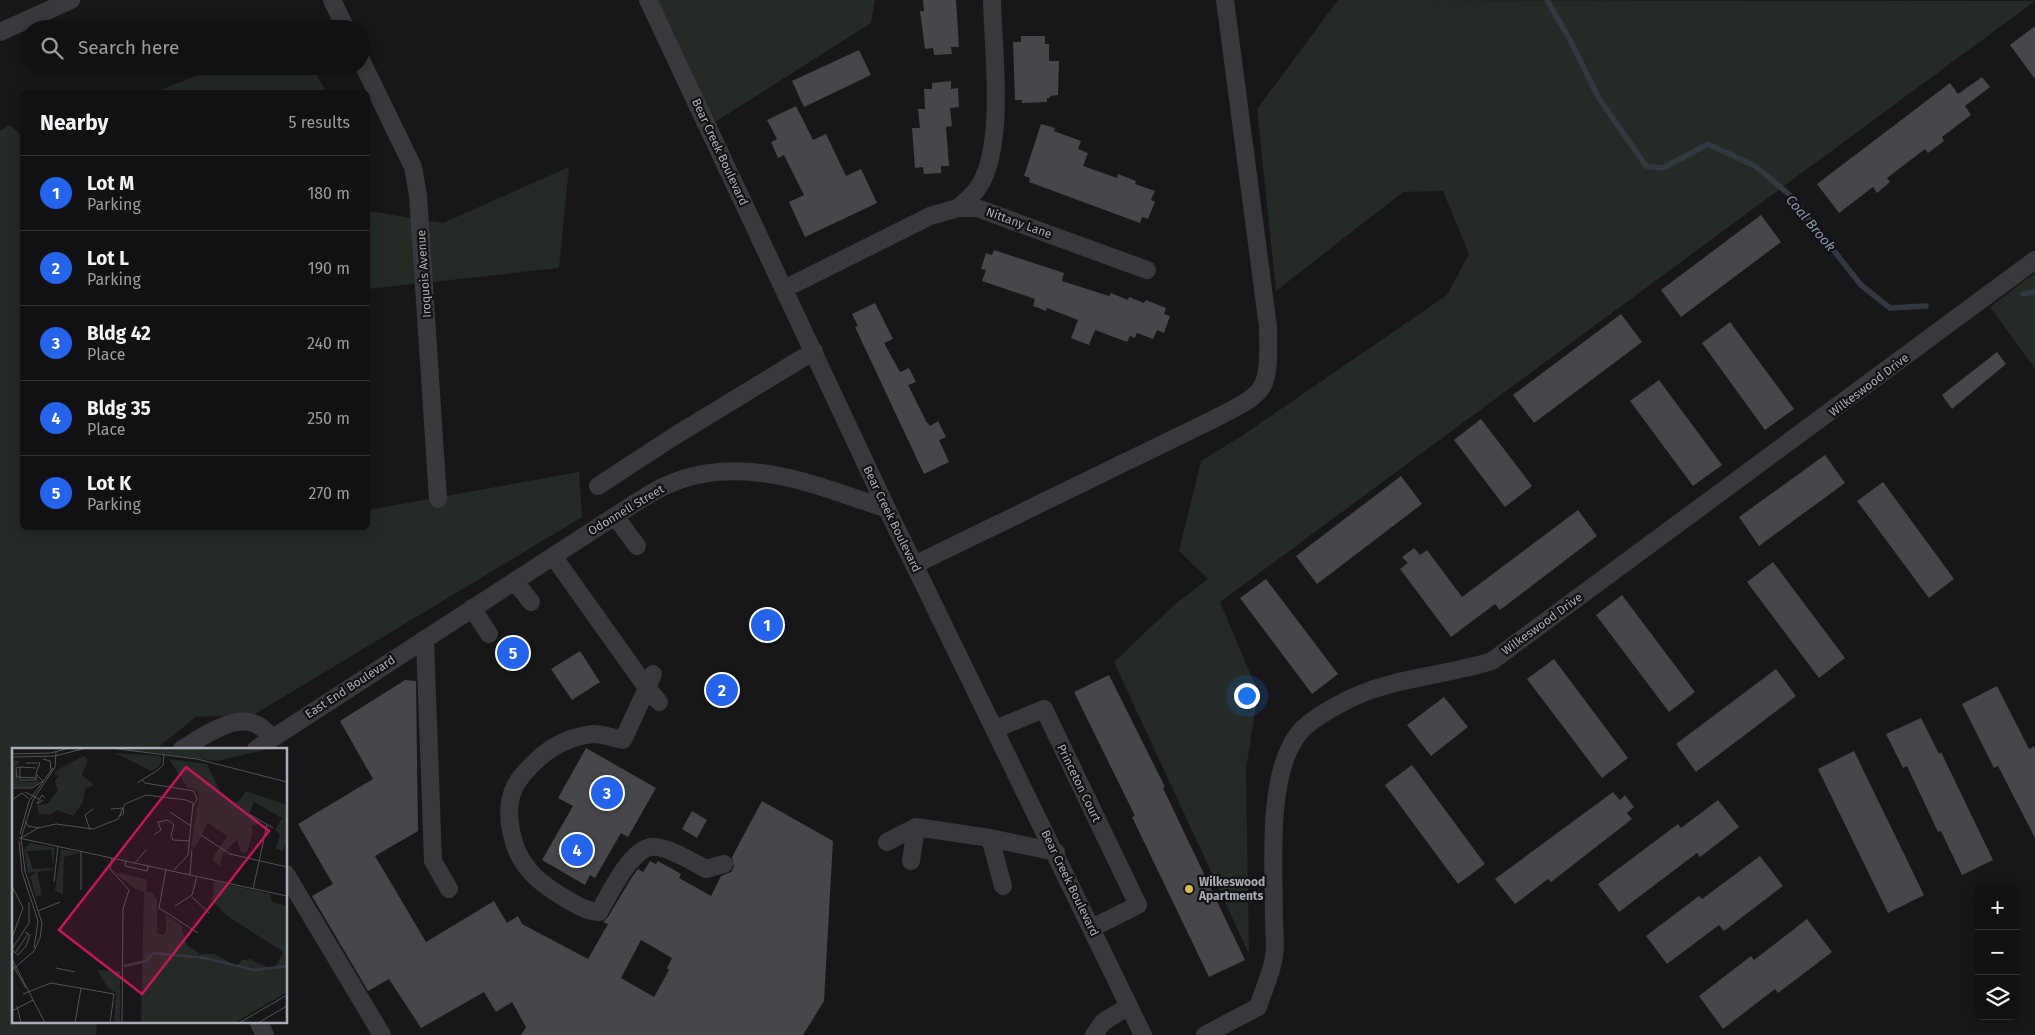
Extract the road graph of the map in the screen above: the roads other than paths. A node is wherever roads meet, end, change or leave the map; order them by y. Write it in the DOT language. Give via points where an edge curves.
graph roads {
  1 [pos="70,0"];
  2 [pos="332,0"];
  3 [pos="648,0"];
  4 [pos="992,0"];
  5 [pos="1225,0"];
  6 [pos="26,20"];
  7 [pos="342,20"];
  8 [pos="20,23"];
  9 [pos="0,32"];
  10 [pos="368,75"];
  11 [pos="958,208"];
  12 [pos="2035,260"];
  13 [pos="1147,270"];
  14 [pos="784,289"];
  15 [pos="814,352"];
  16 [pos="598,486"];
  17 [pos="438,499"];
  18 [pos="887,509"];
  19 [pos="615,516"];
  20 [pos="637,546"];
  21 [pos="553,556"];
  22 [pos="914,565"];
  23 [pos="515,580"];
  24 [pos="531,602"];
  25 [pos="472,608"];
  26 [pos="445,626"];
  27 [pos="489,634"];
  28 [pos="425,639"];
  29 [pos="650,681"];
  30 [pos="659,702"];
  31 [pos="995,729"];
  32 [pos="272,739"];
  33 [pos="184,748"];
  34 [pos="258,748"];
  35 [pos="916,827"];
  36 [pos="990,838"];
  37 [pos="886,842"];
  38 [pos="1056,852"];
  39 [pos="911,861"];
  40 [pos="724,864"];
  41 [pos="288,877"];
  42 [pos="1003,886"];
  43 [pos="449,889"];
  44 [pos="1092,928"];
  45 [pos="1129,1006"];
  46 [pos="258,1022"];
  47 [pos="265,1035"];
  48 [pos="382,1035"];
  49 [pos="1094,1035"];
  50 [pos="1143,1035"];
  51 [pos="1205,1035"];
  1 -- 6 [label="street"];
  2 -- 7 [label="street"];
  3 -- 14 [label="street, Bear Creek Boulevard"];
  4 -- 11 [label="street" via="995,120 990,162 974,194"];
  5 -- 22 [label="street" via="1268,327 1269,369 1263,388 1248,402"];
  8 -- 9 [label="street"];
  10 -- 17 [label="street, Iroquois Avenue" via="413,167 418,195"];
  11 -- 13 [label="street, Nittany Lane" via="977,208"];
  11 -- 14 [label="street, Nittany Lane" via="930,216"];
  12 -- 51 [label="street, Wilkeswood Drive" via="1492,661 1467,669 1423,676 1357,696 1320,716 1299,732 1287,750 1275,806 1274,956 1258,1007"];
  14 -- 15 [label="street, Bear Creek Boulevard"];
  15 -- 16 [label="street"];
  15 -- 18 [label="street, Bear Creek Boulevard"];
  18 -- 19 [label="street, Odonnell Street" via="783,475 745,470 704,473 667,485"];
  18 -- 22 [label="street, Bear Creek Boulevard"];
  19 -- 20 [label="street"];
  19 -- 21 [label="street, Odonnell Street"];
  21 -- 23 [label="street, Odonnell Street"];
  21 -- 29 [label="street"];
  22 -- 31 [label="street, Bear Creek Boulevard"];
  23 -- 24 [label="street"];
  23 -- 25 [label="street, Odonnell Street"];
  25 -- 26 [label="street, Odonnell Street"];
  25 -- 27 [label="street"];
  26 -- 28 [label="street, East End Boulevard"];
  28 -- 32 [label="street, East End Boulevard"];
  28 -- 43 [label="street" via="433,861"];
  29 -- 30 [label="street"];
  29 -- 40 [label="street" via="623,740 595,734 573,738 553,747 522,774 512,791 509,811 519,854 527,869 541,883 587,911 599,912 631,860 646,847 656,846 706,869"];
  31 -- 38 [label="street, Bear Creek Boulevard"];
  31 -- 44 [label="street, Princeton Court" via="1044,709 1138,905"];
  32 -- 33 [label="street" via="266,729 244,720"];
  32 -- 34 [label="street, East End Boulevard"];
  35 -- 36 [label="street"];
  35 -- 37 [label="street"];
  35 -- 39 [label="street"];
  36 -- 38 [label="street"];
  36 -- 42 [label="street"];
  38 -- 44 [label="street, Bear Creek Boulevard"];
  41 -- 48 [label="street"];
  44 -- 45 [label="street, Bear Creek Boulevard"];
  45 -- 49 [label="street" via="1103,1022"];
  45 -- 50 [label="street, Bear Creek Boulevard"];
  46 -- 47 [label="street"];
}
